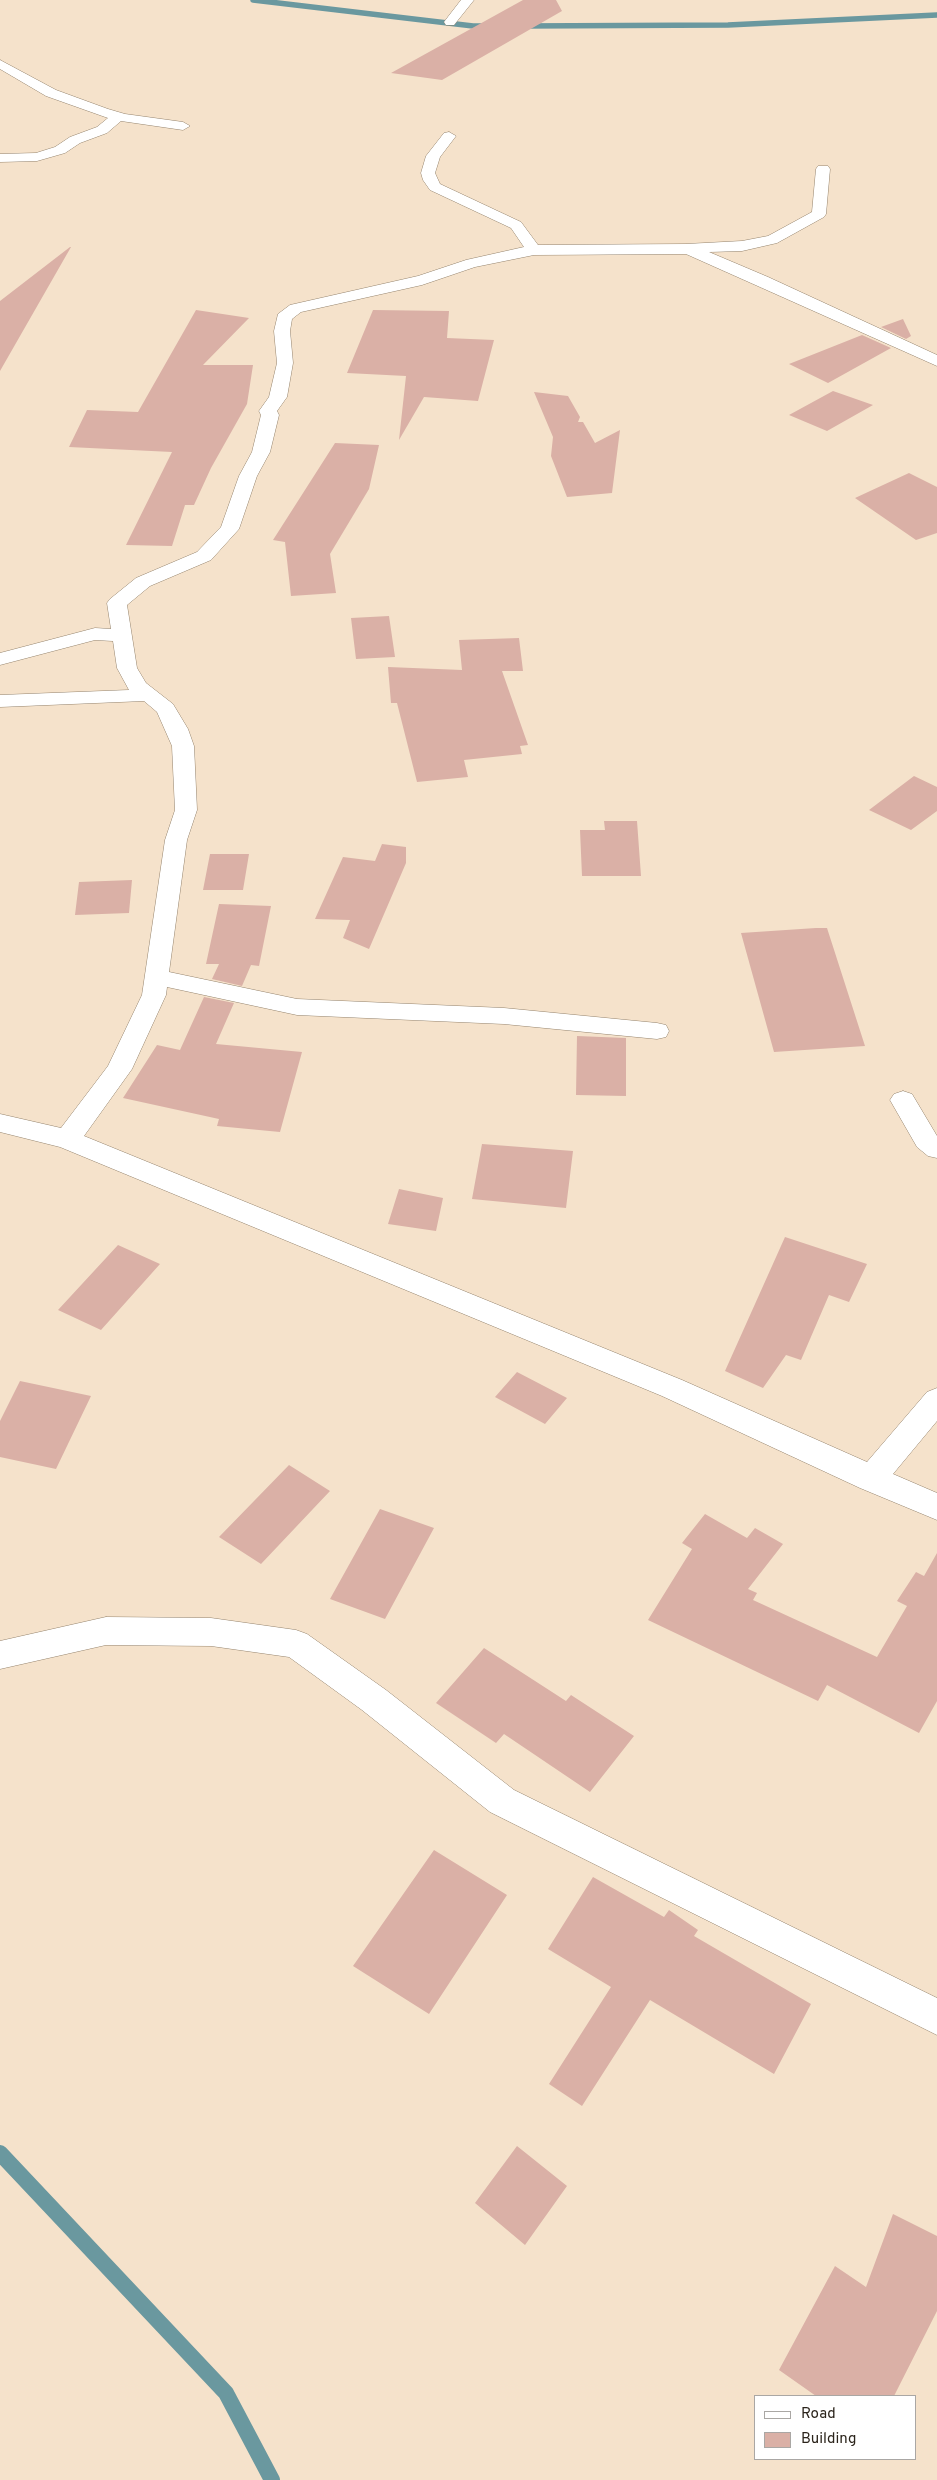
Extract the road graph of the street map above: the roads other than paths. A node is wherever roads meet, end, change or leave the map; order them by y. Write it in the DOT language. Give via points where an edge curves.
graph roads {
  1 [pos="468,0"];
  2 [pos="450,22"];
  3 [pos="0,64"];
  4 [pos="119,116"];
  5 [pos="183,126"];
  6 [pos="449,136"];
  7 [pos="0,158"];
  8 [pos="823,169"];
  9 [pos="686,249"];
  10 [pos="534,250"];
  11 [pos="937,362"];
  12 [pos="122,635"];
  13 [pos="0,660"];
  14 [pos="149,695"];
  15 [pos="0,701"];
  16 [pos="156,976"];
  17 [pos="657,1031"];
  18 [pos="903,1100"];
  19 [pos="0,1123"];
  20 [pos="66,1139"];
  21 [pos="937,1149"];
  22 [pos="937,1400"];
  23 [pos="872,1479"];
  24 [pos="937,1507"];
  25 [pos="0,1655"];
  26 [pos="937,2017"];
  1 -- 2 [label="street"];
  3 -- 4 [label="street" via="52,93"];
  4 -- 5 [label="street"];
  4 -- 7 [label="street" via="102,130 75,140 60,150 37,157"];
  6 -- 10 [label="street" via="433,156 428,173 435,187 516,225"];
  8 -- 9 [label="street" via="819,214 799,227 772,240 742,246"];
  9 -- 10 [label="street"];
  9 -- 11 [label="street" via="762,280"];
  10 -- 12 [label="street" via="471,263 422,280 296,308 284,317 285,363 278,397 268,411 270,415 261,452 248,476 230,529 204,556 143,582 117,603"];
  12 -- 13 [label="street" via="95,634"];
  12 -- 14 [label="street" via="127,668 138,686"];
  14 -- 15 [label="street"];
  14 -- 16 [label="street" via="166,708 183,746 186,810 176,840"];
  16 -- 17 [label="street" via="297,1007 504,1016"];
  16 -- 20 [label="street" via="154,994 119,1069"];
  18 -- 21 [label="street" via="926,1141"];
  19 -- 20 [label="street"];
  20 -- 23 [label="street" via="672,1388"];
  22 -- 23 [label="street"];
  23 -- 24 [label="street"];
  25 -- 26 [label="street" via="106,1631 211,1632 296,1644 502,1800"];
}
